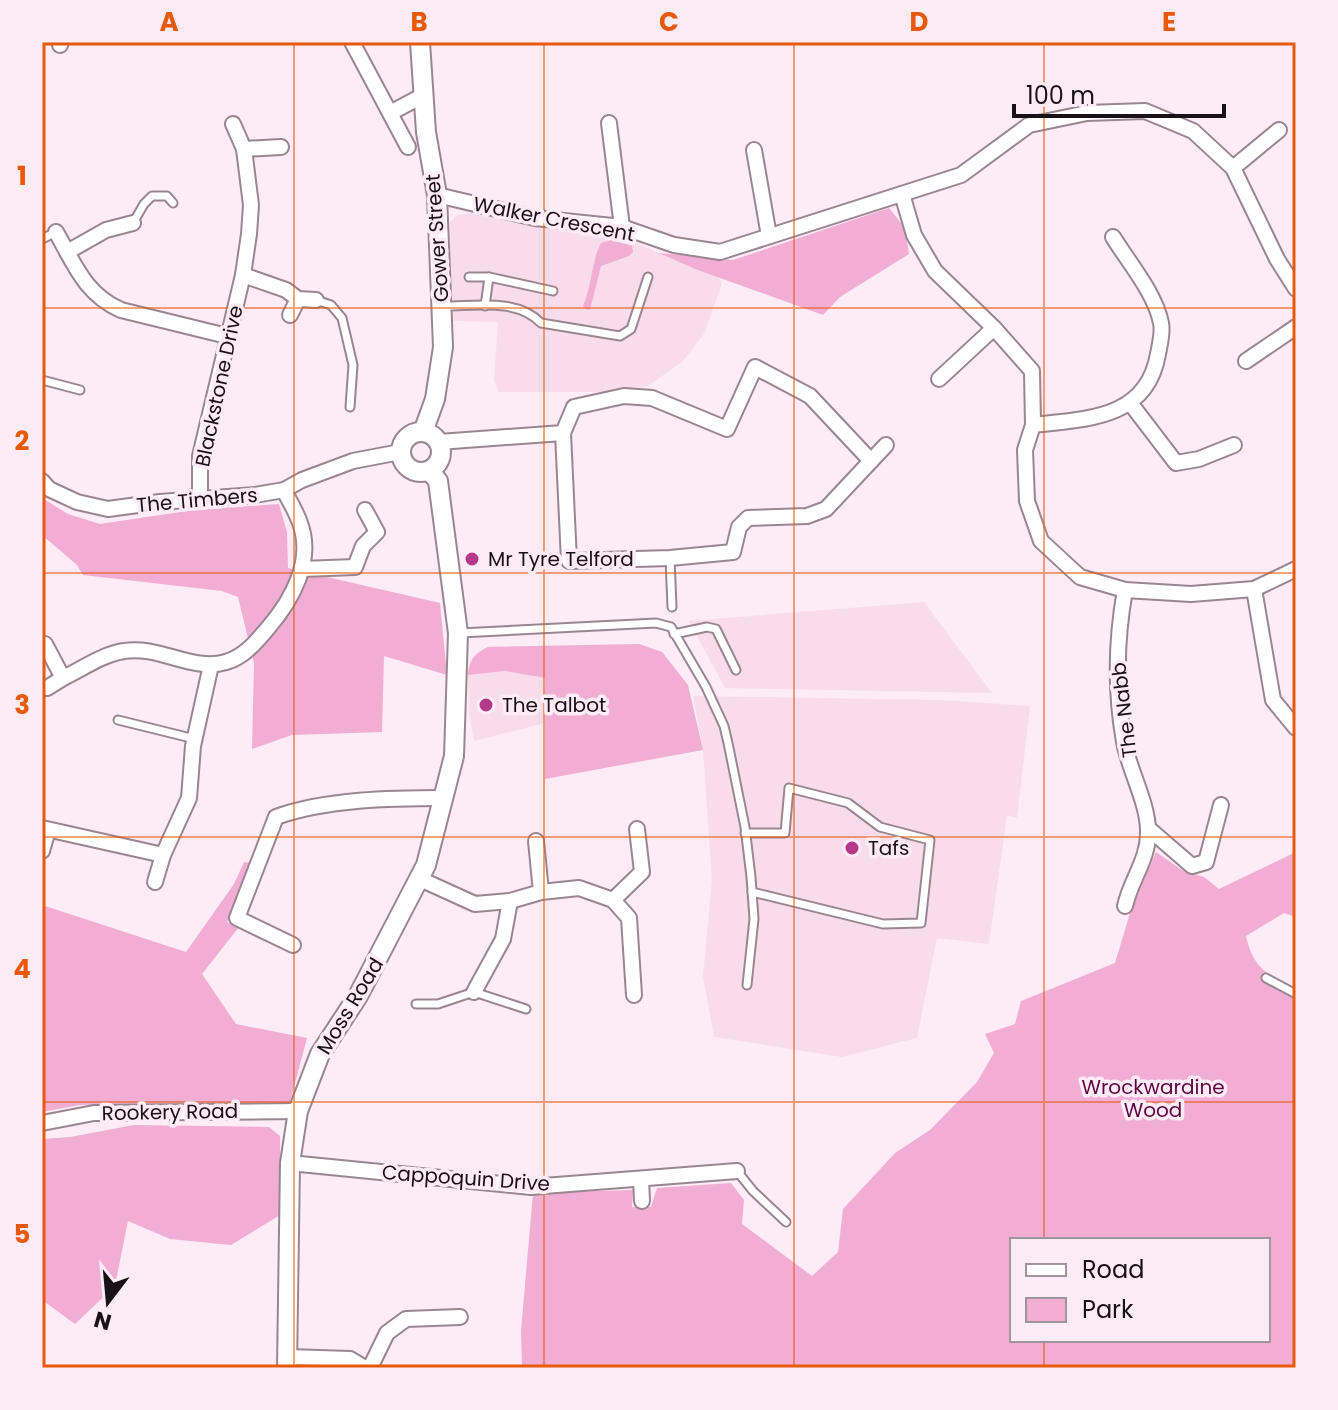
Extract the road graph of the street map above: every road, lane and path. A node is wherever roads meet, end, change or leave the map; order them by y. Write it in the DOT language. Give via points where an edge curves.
graph roads {
  1 [pos="352,42"];
  2 [pos="420,42"];
  3 [pos="424,95"];
  4 [pos="390,113"];
  5 [pos="609,123"];
  6 [pos="233,124"];
  7 [pos="1279,130"];
  8 [pos="281,147"];
  9 [pos="408,147"];
  10 [pos="244,149"];
  11 [pos="754,150"];
  12 [pos="1233,168"];
  13 [pos="902,194"];
  14 [pos="437,195"];
  15 [pos="173,203"];
  16 [pos="133,223"];
  17 [pos="622,227"];
  18 [pos="56,232"];
  19 [pos="769,236"];
  20 [pos="1113,237"];
  21 [pos="42,239"];
  22 [pos="67,252"];
  23 [pos="243,275"];
  24 [pos="469,277"];
  25 [pos="489,277"];
  26 [pos="648,277"];
  27 [pos="1296,289"];
  28 [pos="553,291"];
  29 [pos="298,299"];
  30 [pos="316,300"];
  31 [pos="442,306"];
  32 [pos="485,306"];
  33 [pos="290,315"];
  34 [pos="1296,327"];
  35 [pos="994,328"];
  36 [pos="227,336"];
  37 [pos="1246,361"];
  38 [pos="939,379"];
  39 [pos="42,380"];
  40 [pos="80,390"];
  41 [pos="1131,404"];
  42 [pos="350,407"];
  43 [pos="1033,425"];
  44 [pos="563,433"];
  45 [pos="431,437"];
  46 [pos="886,445"];
  47 [pos="1234,445"];
  48 [pos="400,452"];
  49 [pos="871,461"];
  50 [pos="430,471"];
  51 [pos="42,481"];
  52 [pos="284,490"];
  53 [pos="200,499"];
  54 [pos="365,510"];
  55 [pos="670,558"];
  56 [pos="302,569"];
  57 [pos="1296,569"];
  58 [pos="1254,589"];
  59 [pos="1125,590"];
  60 [pos="672,607"];
  61 [pos="458,633"];
  62 [pos="674,634"];
  63 [pos="45,644"];
  64 [pos="211,665"];
  65 [pos="736,670"];
  66 [pos="63,678"];
  67 [pos="47,688"];
  68 [pos="118,720"];
  69 [pos="1296,728"];
  70 [pos="195,739"];
  71 [pos="445,798"];
  72 [pos="1221,805"];
  73 [pos="1148,828"];
  74 [pos="45,829"];
  75 [pos="637,829"];
  76 [pos="745,833"];
  77 [pos="536,841"];
  78 [pos="42,851"];
  79 [pos="163,855"];
  80 [pos="420,879"];
  81 [pos="155,882"];
  82 [pos="541,892"];
  83 [pos="752,892"];
  84 [pos="613,900"];
  85 [pos="510,901"];
  86 [pos="1125,906"];
  87 [pos="293,945"];
  88 [pos="1266,978"];
  89 [pos="747,985"];
  90 [pos="474,992"];
  91 [pos="1296,994"];
  92 [pos="634,995"];
  93 [pos="416,1004"];
  94 [pos="526,1009"];
  95 [pos="298,1111"];
  96 [pos="42,1123"];
  97 [pos="290,1163"];
  98 [pos="737,1171"];
  99 [pos="641,1179"];
  100 [pos="642,1201"];
  101 [pos="786,1222"];
  102 [pos="460,1317"];
  103 [pos="288,1362"];
  104 [pos="367,1368"];
  1 -- 4 [label="street"];
  2 -- 3 [label="street, Gower Street"];
  3 -- 4 [label="street"];
  3 -- 14 [label="street, Gower Street"];
  4 -- 9 [label="street"];
  5 -- 17 [label="street"];
  6 -- 10 [label="street, Blackstone Drive"];
  7 -- 12 [label="street"];
  8 -- 10 [label="street"];
  10 -- 23 [label="street, Blackstone Drive" via="251,205"];
  11 -- 19 [label="street"];
  12 -- 13 [label="street, Walker Crescent" via="1193,131 1145,111 1087,113 1029,125 961,175"];
  12 -- 27 [label="street, Walker Crescent"];
  13 -- 19 [label="street, Walker Crescent"];
  13 -- 35 [label="street" via="914,235 935,271"];
  14 -- 17 [label="street, Walker Crescent" via="535,218"];
  14 -- 31 [label="street, Gower Street"];
  15 -- 16 [label="lane" via="167,196 152,196"];
  16 -- 22 [label="street" via="106,230"];
  17 -- 19 [label="street, Walker Crescent" via="674,245 720,252"];
  18 -- 21 [label="lane"];
  18 -- 22 [label="street"];
  20 -- 41 [label="street" via="1162,324 1147,388"];
  22 -- 36 [label="street" via="92,293 105,303"];
  23 -- 29 [label="street"];
  23 -- 36 [label="street, Blackstone Drive"];
  24 -- 25 [label="lane"];
  25 -- 28 [label="lane"];
  25 -- 32 [label="lane"];
  26 -- 32 [label="lane" via="631,329 620,336 541,323 532,313 513,307"];
  29 -- 30 [label="street"];
  29 -- 33 [label="street"];
  30 -- 42 [label="lane" via="331,305 342,318 353,365"];
  31 -- 32 [label="lane"];
  31 -- 45 [label="street, Gower Street" via="443,347"];
  34 -- 37 [label="street"];
  35 -- 38 [label="street"];
  35 -- 43 [label="street" via="1032,371"];
  36 -- 53 [label="street, Blackstone Drive" via="200,456"];
  39 -- 40 [label="lane"];
  41 -- 43 [label="street" via="1084,419"];
  41 -- 47 [label="street" via="1176,463"];
  43 -- 59 [label="street" via="1025,450 1027,501 1041,541 1080,577"];
  44 -- 45 [label="street"];
  44 -- 49 [label="street" via="574,407 624,396 652,398 727,429 755,367 810,396"];
  44 -- 55 [label="street" via="569,561"];
  45 -- 48 [label="street" via="409,436"];
  45 -- 50 [label="street, Gower Street" via="442,451"];
  46 -- 49 [label="street"];
  48 -- 50 [label="street" via="414,472"];
  48 -- 52 [label="street, The Timbers" via="353,461"];
  49 -- 55 [label="street" via="826,509 807,516 748,518 739,527 733,552"];
  50 -- 61 [label="street" via="438,481"];
  51 -- 53 [label="street, The Timbers" via="77,502 108,509"];
  52 -- 53 [label="street, The Timbers"];
  52 -- 56 [label="street" via="301,525"];
  54 -- 56 [label="street" via="377,532 363,546 355,567"];
  55 -- 60 [label="lane"];
  56 -- 64 [label="street" via="290,600 256,642 239,657"];
  57 -- 58 [label="street"];
  58 -- 59 [label="street" via="1191,594"];
  58 -- 69 [label="street" via="1273,700"];
  59 -- 73 [label="street, The Nabb" via="1117,678 1124,743"];
  61 -- 62 [label="lane" via="656,623 671,627"];
  61 -- 71 [label="street" via="454,756"];
  62 -- 65 [label="lane" via="716,629"];
  62 -- 76 [label="lane" via="724,726"];
  63 -- 66 [label="street"];
  64 -- 66 [label="street" via="122,651"];
  64 -- 70 [label="street"];
  66 -- 67 [label="street"];
  68 -- 70 [label="lane"];
  70 -- 79 [label="street" via="189,798"];
  71 -- 80 [label="street, Moss Road"];
  71 -- 87 [label="street" via="396,798 276,817 237,918"];
  72 -- 73 [label="street" via="1206,862 1192,866"];
  73 -- 86 [label="street" via="1147,849"];
  74 -- 78 [label="street"];
  74 -- 79 [label="street"];
  75 -- 84 [label="street" via="642,872"];
  76 -- 83 [label="lane"];
  76 -- 83 [label="lane" via="785,833 789,788 848,803 880,827 930,840 921,923 883,924"];
  77 -- 82 [label="street"];
  79 -- 81 [label="street"];
  80 -- 85 [label="street" via="475,904"];
  80 -- 95 [label="street, Moss Road" via="358,996 320,1054"];
  82 -- 84 [label="street" via="579,888"];
  82 -- 85 [label="street"];
  83 -- 89 [label="lane"];
  84 -- 92 [label="street" via="629,918"];
  85 -- 90 [label="street" via="503,939"];
  88 -- 91 [label="lane"];
  90 -- 93 [label="lane" via="438,1004"];
  90 -- 94 [label="lane"];
  95 -- 96 [label="street, Rookery Road" via="94,1113"];
  95 -- 97 [label="street, Moss Road"];
  97 -- 99 [label="street, Cappoquin Drive" via="531,1187"];
  97 -- 103 [label="street, Moss Road"];
  98 -- 99 [label="street, Cappoquin Drive"];
  98 -- 101 [label="lane"];
  99 -- 100 [label="street"];
  102 -- 104 [label="street" via="406,1319 387,1333"];
  103 -- 104 [label="street" via="350,1359"];
}
